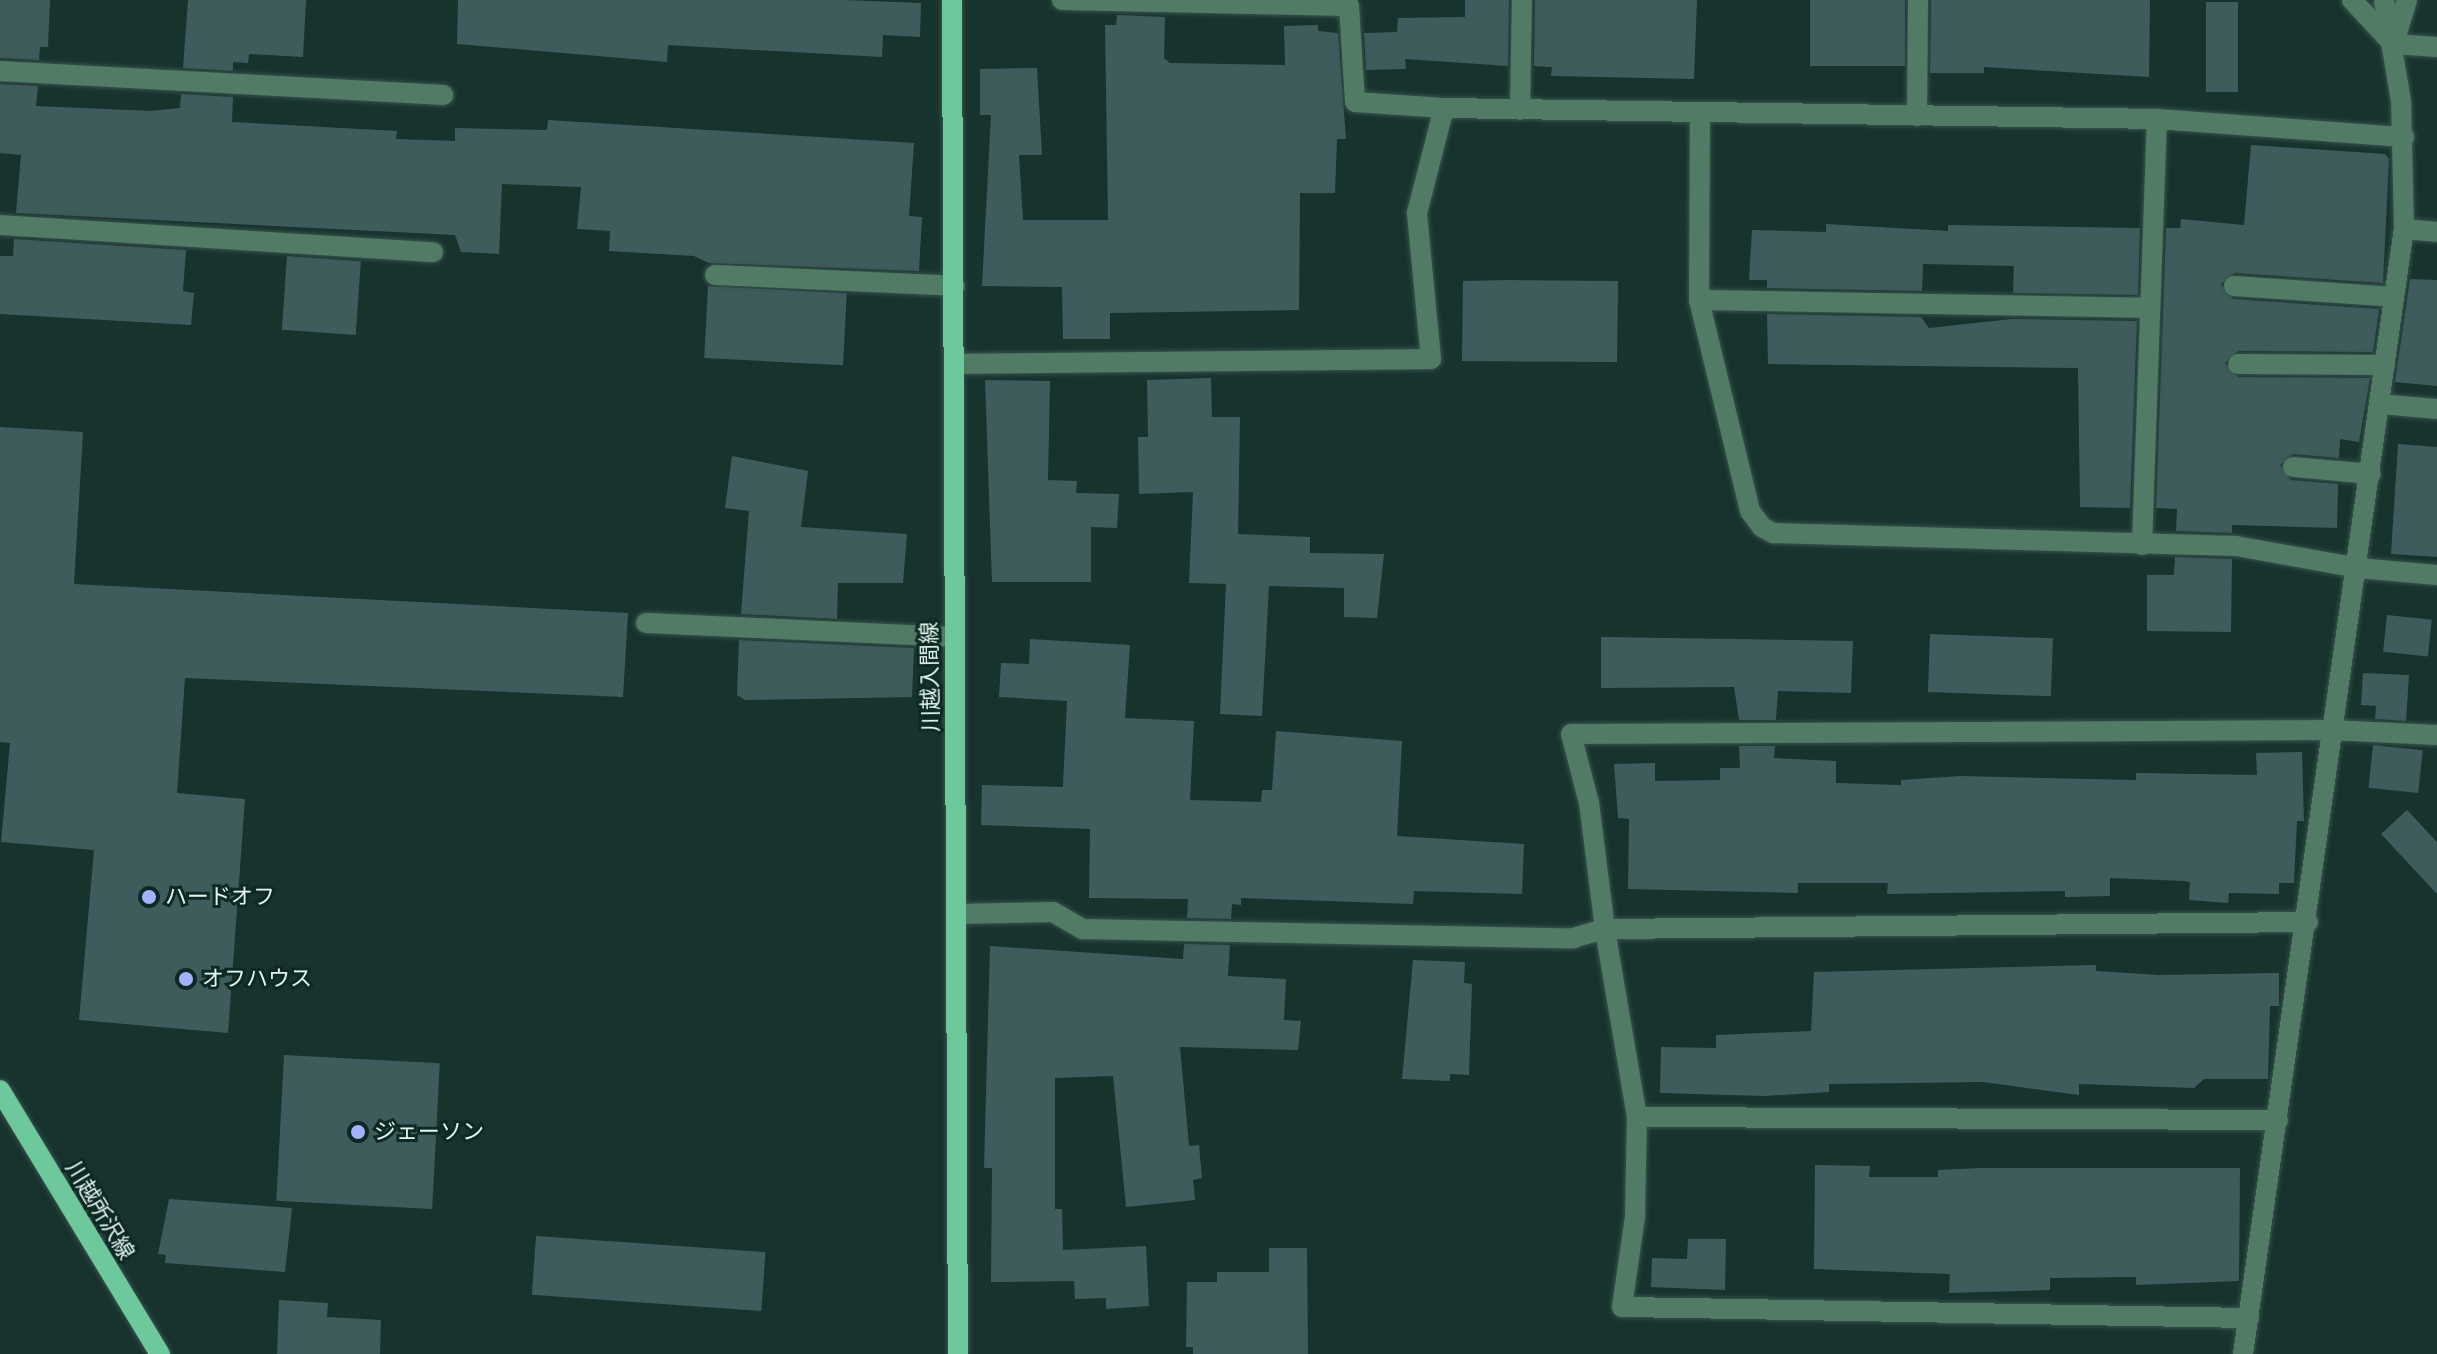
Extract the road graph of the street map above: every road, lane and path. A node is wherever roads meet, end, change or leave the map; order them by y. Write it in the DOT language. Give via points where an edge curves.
graph roads {
  1 [pos="952,0"];
  2 [pos="1062,0"];
  3 [pos="1522,0"];
  4 [pos="1918,0"];
  5 [pos="2352,0"];
  6 [pos="2384,0"];
  7 [pos="2407,0"];
  8 [pos="2393,44"];
  9 [pos="2437,47"];
  10 [pos="0,71"];
  11 [pos="443,95"];
  12 [pos="1444,108"];
  13 [pos="1520,110"];
  14 [pos="1700,114"];
  15 [pos="1917,116"];
  16 [pos="2157,119"];
  17 [pos="2404,137"];
  18 [pos="0,225"];
  19 [pos="2404,229"];
  20 [pos="2437,232"];
  21 [pos="433,252"];
  22 [pos="715,275"];
  23 [pos="955,286"];
  24 [pos="2234,286"];
  25 [pos="2394,297"];
  26 [pos="1699,300"];
  27 [pos="2149,308"];
  28 [pos="955,364"];
  29 [pos="2238,364"];
  30 [pos="2385,365"];
  31 [pos="2380,404"];
  32 [pos="2437,409"];
  33 [pos="2293,467"];
  34 [pos="2371,474"];
  35 [pos="2142,545"];
  36 [pos="2358,568"];
  37 [pos="2437,575"];
  38 [pos="646,623"];
  39 [pos="953,637"];
  40 [pos="2331,730"];
  41 [pos="2437,735"];
  42 [pos="957,914"];
  43 [pos="2308,922"];
  44 [pos="1605,929"];
  45 [pos="0,1090"];
  46 [pos="1637,1117"];
  47 [pos="2278,1120"];
  48 [pos="2249,1318"];
  49 [pos="160,1354"];
  50 [pos="958,1354"];
  51 [pos="2243,1354"];
  1 -- 23 [label="main road, 川越入間線"];
  2 -- 12 [label="street" via="1349,6 1355,102"];
  3 -- 13 [label="street"];
  4 -- 15 [label="street"];
  5 -- 8 [label="street"];
  6 -- 8 [label="street"];
  7 -- 8 [label="street"];
  8 -- 9 [label="street"];
  8 -- 17 [label="street"];
  10 -- 11 [label="street"];
  12 -- 13 [label="street"];
  12 -- 28 [label="street" via="1417,213 1431,359"];
  13 -- 14 [label="street"];
  14 -- 15 [label="street"];
  14 -- 26 [label="street"];
  15 -- 16 [label="street"];
  16 -- 17 [label="street"];
  16 -- 27 [label="street"];
  17 -- 19 [label="street"];
  18 -- 21 [label="street"];
  19 -- 20 [label="street"];
  19 -- 25 [label="street"];
  22 -- 23 [label="street"];
  23 -- 28 [label="main road, 川越入間線"];
  24 -- 25 [label="street"];
  25 -- 30 [label="street"];
  26 -- 27 [label="street"];
  26 -- 35 [label="street" via="1750,511 1773,533"];
  27 -- 35 [label="street"];
  28 -- 39 [label="main road, 川越入間線"];
  29 -- 30 [label="street"];
  30 -- 31 [label="street"];
  31 -- 32 [label="street"];
  31 -- 34 [label="street"];
  33 -- 34 [label="street"];
  34 -- 36 [label="street"];
  35 -- 36 [label="street" via="2236,546"];
  36 -- 37 [label="street"];
  36 -- 40 [label="street"];
  38 -- 39 [label="street"];
  39 -- 42 [label="main road, 川越入間線"];
  40 -- 41 [label="street"];
  40 -- 43 [label="street"];
  40 -- 44 [label="street" via="1571,734 1589,803"];
  42 -- 44 [label="street" via="1053,912 1082,929 1573,938"];
  42 -- 50 [label="main road, 川越入間線"];
  43 -- 44 [label="street"];
  43 -- 47 [label="street"];
  44 -- 46 [label="street"];
  45 -- 49 [label="main road, 川越所沢線"];
  46 -- 47 [label="street"];
  46 -- 48 [label="street" via="1635,1217 1622,1307"];
  47 -- 48 [label="street"];
  48 -- 51 [label="street"];
}
